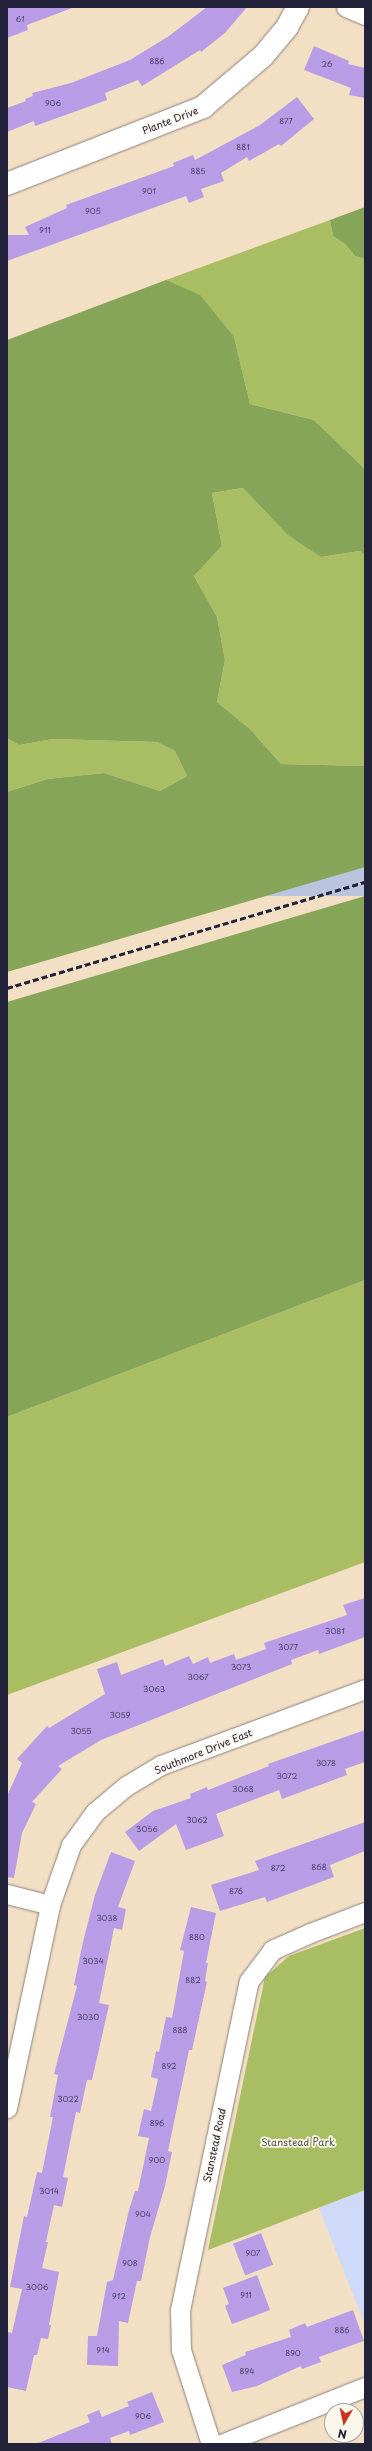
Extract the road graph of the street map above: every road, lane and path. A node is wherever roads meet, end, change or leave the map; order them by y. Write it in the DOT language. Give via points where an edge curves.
graph roads {
  1 [pos="298,7"];
  2 [pos="346,7"];
  3 [pos="365,15"];
  4 [pos="7,184"];
  5 [pos="365,1689"];
  6 [pos="7,1894"];
  7 [pos="50,1905"];
  8 [pos="365,1912"];
  9 [pos="7,2108"];
  10 [pos="365,2387"];
  11 [pos="211,2444"];
  12 [pos="220,2444"];
  1 -- 4 [label="street, Plante Drive" via="287,27 263,56 203,107"];
  2 -- 3 [label="street"];
  5 -- 7 [label="street, Southmore Drive East" via="161,1765 126,1786 95,1812 71,1845"];
  6 -- 7 [label="street"];
  7 -- 9 [label="street, Southmore Drive East"];
  8 -- 11 [label="street, Stanstead Road" via="272,1950 249,1981 180,2310 181,2350"];
  10 -- 12 [label="street"];
}
